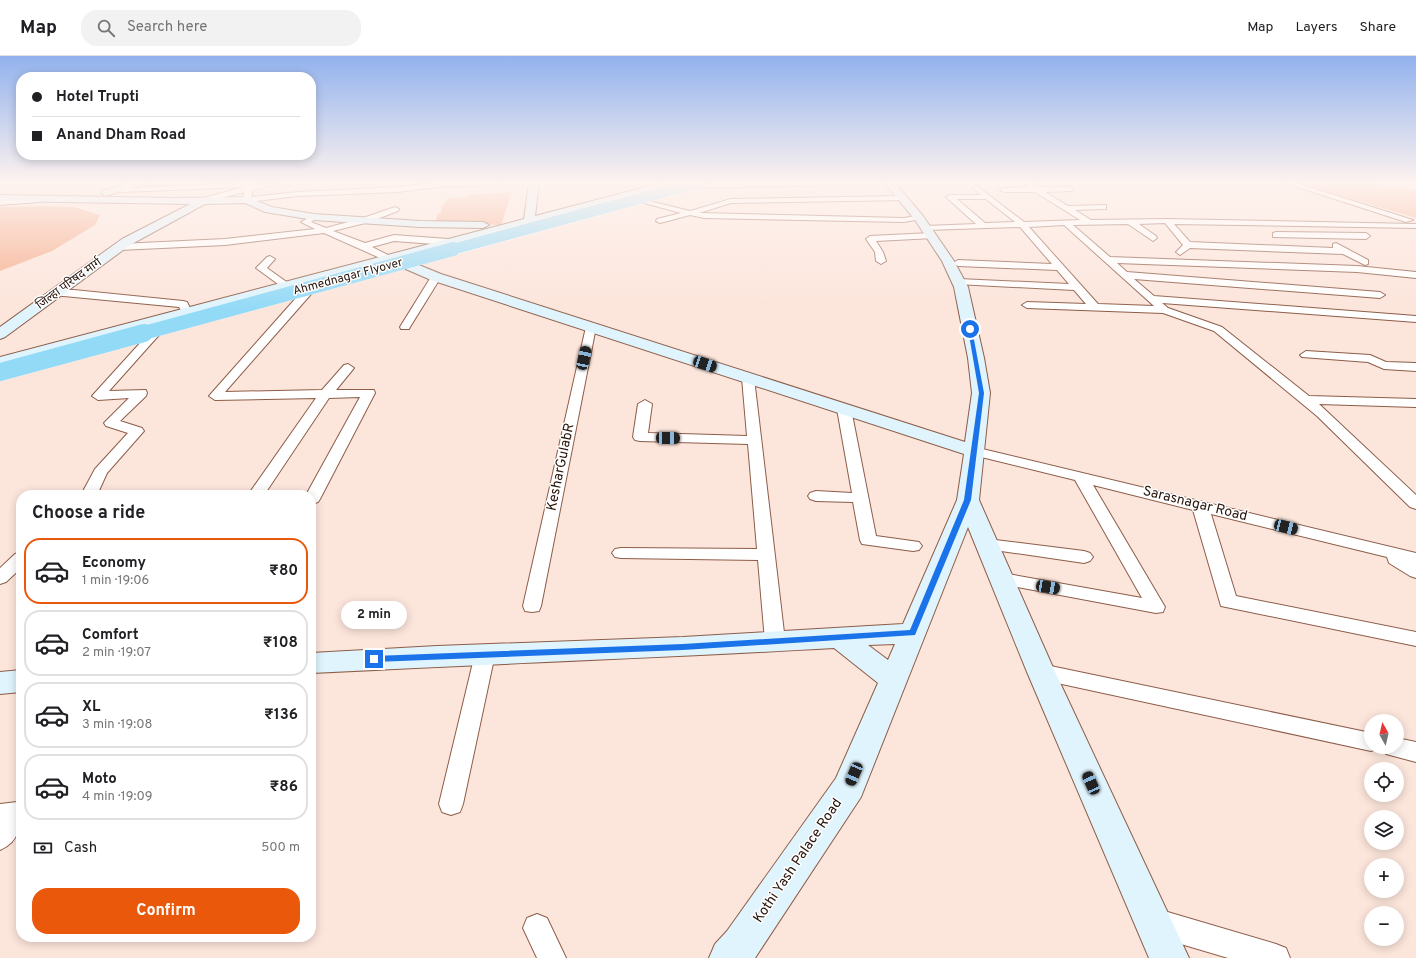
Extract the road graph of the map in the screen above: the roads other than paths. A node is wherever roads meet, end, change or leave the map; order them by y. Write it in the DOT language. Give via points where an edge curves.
graph roads {
  1 [pos="160,225"];
  2 [pos="313,225"];
  3 [pos="346,225"];
  4 [pos="490,225"];
  5 [pos="531,225"];
  6 [pos="536,225"];
  7 [pos="542,225"];
  8 [pos="551,225"];
  9 [pos="919,225"];
  10 [pos="1001,225"];
  11 [pos="1023,225"];
  12 [pos="1068,225"];
  13 [pos="1135,225"];
  14 [pos="1170,225"];
  15 [pos="1296,225"];
  16 [pos="1329,225"];
  17 [pos="1376,225"];
  18 [pos="512,226"];
  19 [pos="528,226"];
  20 [pos="984,226"];
  21 [pos="1416,226"];
  22 [pos="925,227"];
  23 [pos="326,230"];
  24 [pos="1276,235"];
  25 [pos="1353,236"];
  26 [pos="1366,236"];
  27 [pos="1319,237"];
  28 [pos="1153,238"];
  29 [pos="448,242"];
  30 [pos="1188,244"];
  31 [pos="364,246"];
  32 [pos="120,247"];
  33 [pos="1346,251"];
  34 [pos="1143,252"];
  35 [pos="1172,252"];
  36 [pos="1103,256"];
  37 [pos="270,259"];
  38 [pos="389,259"];
  39 [pos="881,261"];
  40 [pos="1365,262"];
  41 [pos="958,263"];
  42 [pos="405,264"];
  43 [pos="1059,267"];
  44 [pos="1125,275"];
  45 [pos="1416,275"];
  46 [pos="436,277"];
  47 [pos="959,282"];
  48 [pos="285,286"];
  49 [pos="1076,287"];
  50 [pos="308,291"];
  51 [pos="57,293"];
  52 [pos="1380,295"];
  53 [pos="1152,299"];
  54 [pos="1027,305"];
  55 [pos="1095,308"];
  56 [pos="1164,310"];
  57 [pos="187,312"];
  58 [pos="1416,319"];
  59 [pos="405,327"];
  60 [pos="591,327"];
  61 [pos="155,333"];
  62 [pos="0,334"];
  63 [pos="1306,355"];
  64 [pos="0,362"];
  65 [pos="0,365"];
  66 [pos="1416,367"];
  67 [pos="348,368"];
  68 [pos="0,372"];
  69 [pos="0,376"];
  70 [pos="748,378"];
  71 [pos="325,394"];
  72 [pos="1306,400"];
  73 [pos="1416,403"];
  74 [pos="645,404"];
  75 [pos="844,409"];
  76 [pos="755,440"];
  77 [pos="974,451"];
  78 [pos="1081,477"];
  79 [pos="91,490"];
  80 [pos="259,490"];
  81 [pos="316,492"];
  82 [pos="816,496"];
  83 [pos="860,498"];
  84 [pos="968,500"];
  85 [pos="1416,504"];
  86 [pos="1200,505"];
  87 [pos="987,544"];
  88 [pos="913,546"];
  89 [pos="621,553"];
  90 [pos="1387,553"];
  91 [pos="766,555"];
  92 [pos="1084,557"];
  93 [pos="1416,559"];
  94 [pos="16,563"];
  95 [pos="1416,572"];
  96 [pos="0,578"];
  97 [pos="1002,579"];
  98 [pos="532,606"];
  99 [pos="912,633"];
  100 [pos="840,638"];
  101 [pos="1416,639"];
  102 [pos="775,641"];
  103 [pos="485,654"];
  104 [pos="316,663"];
  105 [pos="1041,672"];
  106 [pos="893,680"];
  107 [pos="16,681"];
  108 [pos="0,683"];
  109 [pos="1364,741"];
  110 [pos="1404,749"];
  111 [pos="1416,752"];
  112 [pos="451,804"];
  113 [pos="16,813"];
  114 [pos="16,814"];
  115 [pos="0,815"];
  116 [pos="0,838"];
  117 [pos="1152,922"];
  118 [pos="537,928"];
  119 [pos="552,958"];
  120 [pos="729,958"];
  121 [pos="1169,958"];
  122 [pos="1276,958"];
  1 -- 32 [label="street, जिल्हा परिषद मार्ग"];
  2 -- 23 [label="street"];
  3 -- 23 [label="street"];
  4 -- 18 [label="street"];
  5 -- 19 [label="street"];
  6 -- 65 [label="highway, Ahmednagar Flyover"];
  7 -- 68 [label="highway, Ahmednagar Flyover, bridge"];
  8 -- 19 [label="street"];
  9 -- 22 [label="street"];
  10 -- 20 [label="street"];
  11 -- 43 [label="street"];
  12 -- 36 [label="street"];
  13 -- 28 [label="street"];
  14 -- 30 [label="street"];
  15 -- 27 [label="street"];
  16 -- 25 [label="street"];
  17 -- 21 [label="street"];
  18 -- 19 [label="street"];
  18 -- 29 [label="street"];
  19 -- 42 [label="street"];
  20 -- 22 [label="street"];
  22 -- 39 [label="street" via="870,239 879,252"];
  22 -- 47 [label="street, Kothi Yash Palace Road"];
  23 -- 31 [label="street"];
  23 -- 32 [label="street" via="225,242"];
  24 -- 27 [label="street"];
  25 -- 26 [label="street"];
  25 -- 27 [label="street"];
  27 -- 33 [label="street"];
  29 -- 31 [label="street" via="394,238"];
  29 -- 38 [label="street"];
  30 -- 33 [label="street"];
  30 -- 35 [label="street" via="1180,252"];
  31 -- 38 [label="street"];
  32 -- 51 [label="street, जिल्हा परिषद मार्ग"];
  33 -- 40 [label="street"];
  34 -- 36 [label="street"];
  36 -- 44 [label="street"];
  36 -- 45 [label="street" via="1357,269"];
  37 -- 48 [label="street" via="261,268"];
  38 -- 48 [label="street"];
  41 -- 43 [label="street"];
  42 -- 46 [label="street"];
  42 -- 50 [label="street"];
  43 -- 49 [label="street"];
  44 -- 52 [label="street"];
  44 -- 53 [label="street"];
  46 -- 59 [label="street"];
  46 -- 60 [label="street"];
  47 -- 49 [label="street"];
  47 -- 77 [label="street, Kothi Yash Palace Road" via="981,393"];
  48 -- 57 [label="street"];
  49 -- 55 [label="street"];
  50 -- 61 [label="street"];
  50 -- 71 [label="street" via="215,396"];
  51 -- 57 [label="street" via="183,304"];
  51 -- 62 [label="street, जिल्हा परिषद मार्ग"];
  53 -- 56 [label="street"];
  53 -- 58 [label="street"];
  54 -- 55 [label="street"];
  55 -- 56 [label="street"];
  56 -- 72 [label="street" via="1218,329"];
  57 -- 64 [label="street"];
  60 -- 70 [label="street"];
  60 -- 98 [label="street, KesharGulabR"];
  61 -- 69 [label="street"];
  61 -- 79 [label="street" via="98,396 141,393 111,423 137,431 100,472"];
  63 -- 66 [label="street" via="1370,359 1384,365"];
  67 -- 71 [label="street"];
  70 -- 75 [label="street"];
  70 -- 76 [label="street"];
  71 -- 80 [label="street"];
  71 -- 81 [label="street" via="369,393"];
  72 -- 73 [label="street"];
  72 -- 85 [label="street"];
  74 -- 76 [label="street" via="640,437"];
  75 -- 77 [label="street"];
  75 -- 83 [label="street"];
  76 -- 91 [label="street"];
  77 -- 78 [label="street, Sarasnagar Road"];
  77 -- 84 [label="street, Kothi Yash Palace Road"];
  78 -- 86 [label="street, Sarasnagar Road"];
  78 -- 97 [label="street" via="1156,607"];
  82 -- 83 [label="street"];
  83 -- 88 [label="street" via="868,540"];
  84 -- 87 [label="street"];
  84 -- 99 [label="street, Kothi Yash Palace Road"];
  86 -- 90 [label="street, Sarasnagar Road"];
  86 -- 101 [label="street" via="1228,601"];
  87 -- 92 [label="street"];
  87 -- 97 [label="street"];
  89 -- 91 [label="street"];
  90 -- 93 [label="street, Sarasnagar Road"];
  90 -- 95 [label="street"];
  91 -- 102 [label="street"];
  94 -- 96 [label="street"];
  97 -- 105 [label="street"];
  99 -- 100 [label="street"];
  99 -- 106 [label="street, Kothi Yash Palace Road"];
  100 -- 102 [label="street"];
  100 -- 106 [label="street"];
  102 -- 103 [label="street"];
  103 -- 104 [label="street"];
  103 -- 112 [label="street"];
  105 -- 109 [label="street"];
  105 -- 117 [label="street"];
  106 -- 120 [label="street, Kothi Yash Palace Road" via="849,787"];
  107 -- 108 [label="street"];
  110 -- 111 [label="street"];
  113 -- 115 [label="street"];
  114 -- 116 [label="street"];
  117 -- 121 [label="street"];
  117 -- 122 [label="street"];
  118 -- 119 [label="street"];
}
